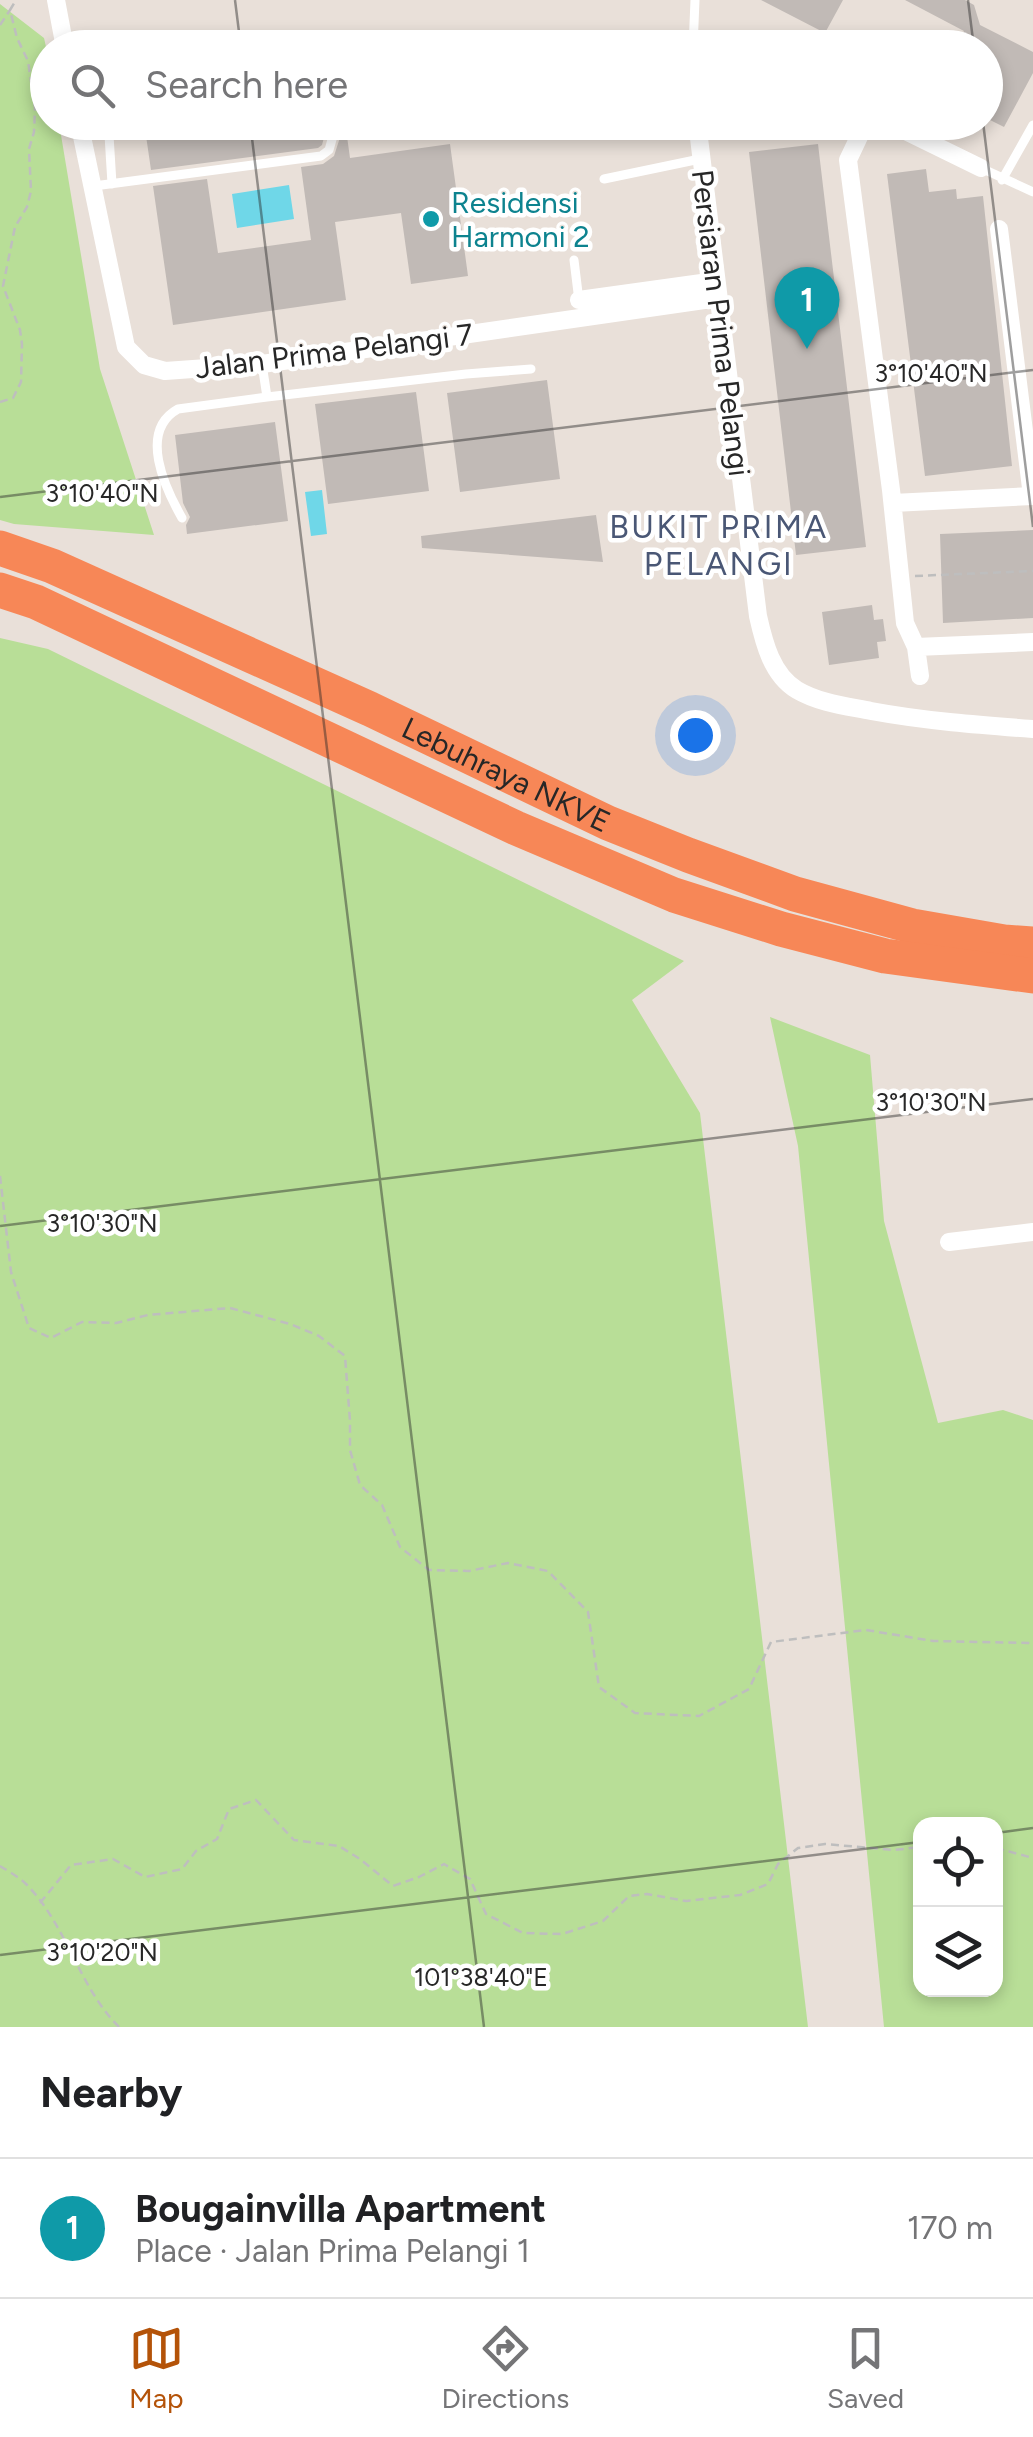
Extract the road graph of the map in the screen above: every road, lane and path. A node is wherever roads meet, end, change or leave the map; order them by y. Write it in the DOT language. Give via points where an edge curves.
graph roads {
  1 [pos="16,0"];
  2 [pos="56,0"];
  3 [pos="695,0"];
  4 [pos="10,10"];
  5 [pos="0,25"];
  6 [pos="62,30"];
  7 [pos="694,30"];
  8 [pos="30,81"];
  9 [pos="1033,126"];
  10 [pos="31,140"];
  11 [pos="82,140"];
  12 [pos="109,140"];
  13 [pos="333,140"];
  14 [pos="699,140"];
  15 [pos="857,140"];
  16 [pos="924,140"];
  17 [pos="700,159"];
  18 [pos="981,168"];
  19 [pos="604,179"];
  20 [pos="1002,180"];
  21 [pos="112,184"];
  22 [pos="91,186"];
  23 [pos="1033,192"];
  24 [pos="999,229"];
  25 [pos="574,260"];
  26 [pos="717,290"];
  27 [pos="580,309"];
  28 [pos="262,364"];
  29 [pos="531,369"];
  30 [pos="267,397"];
  31 [pos="0,402"];
  32 [pos="1033,496"];
  33 [pos="893,503"];
  34 [pos="182,518"];
  35 [pos="0,548"];
  36 [pos="1033,571"];
  37 [pos="899,576"];
  38 [pos="0,590"];
  39 [pos="1033,642"];
  40 [pos="916,647"];
  41 [pos="920,676"];
  42 [pos="1033,729"];
  43 [pos="1033,944"];
  44 [pos="1033,976"];
  45 [pos="0,1176"];
  46 [pos="1033,1232"];
  47 [pos="950,1242"];
  48 [pos="1033,1643"];
  49 [pos="913,1848"];
  50 [pos="1003,1850"];
  51 [pos="1033,1858"];
  52 [pos="0,1866"];
  53 [pos="40,1903"];
  54 [pos="119,2027"];
  1 -- 4 [label="path"];
  2 -- 6 [label="street"];
  3 -- 7 [label="lane"];
  4 -- 5 [label="path"];
  4 -- 8 [label="path"];
  9 -- 20 [label="lane"];
  10 -- 31 [label="path" via="28,207 16,227 2,286 20,330 21,382 13,398"];
  11 -- 22 [label="street, Jalan Prima Pelangi 7"];
  12 -- 21 [label="lane"];
  13 -- 21 [label="lane" via="321,156"];
  14 -- 17 [label="street, Persiaran Prima Pelangi"];
  15 -- 33 [label="street" via="848,160"];
  16 -- 18 [label="street"];
  17 -- 19 [label="lane"];
  17 -- 26 [label="street, Persiaran Prima Pelangi"];
  18 -- 20 [label="lane"];
  20 -- 23 [label="lane"];
  21 -- 22 [label="lane"];
  22 -- 28 [label="street, Jalan Prima Pelangi 7" via="126,347 144,365 165,371"];
  24 -- 32 [label="street"];
  25 -- 27 [label="lane"];
  26 -- 27 [label="street, Jalan Prima Pelangi 7"];
  26 -- 42 [label="street, Persiaran Prima Pelangi" via="758,616 776,669 795,689 831,704"];
  27 -- 28 [label="street, Jalan Prima Pelangi 7"];
  28 -- 30 [label="lane"];
  29 -- 30 [label="lane"];
  30 -- 34 [label="lane" via="166,416 157,450"];
  32 -- 33 [label="street"];
  33 -- 37 [label="street"];
  35 -- 43 [label="highway, Lebuhraya NKVE" via="688,855 912,926"];
  36 -- 37 [label="path"];
  37 -- 40 [label="street" via="905,623"];
  38 -- 44 [label="highway, Lebuhraya NKVE" via="674,895 886,956"];
  39 -- 40 [label="street"];
  40 -- 41 [label="street"];
  45 -- 48 [label="path" via="11,1272 29,1328 51,1338 82,1322 230,1308 319,1336 345,1356 354,1468 360,1485 382,1505 400,1547 429,1570 508,1563 548,1572 588,1612 598,1687 635,1713 699,1716 749,1689 771,1642 866,1630 933,1641"];
  46 -- 47 [label="street"];
  49 -- 53 [label="path" via="798,1848 778,1864 768,1884 740,1895 686,1901 629,1896 603,1920 562,1934 523,1933 486,1914 470,1879 444,1864 393,1886 339,1846 294,1840 256,1800 229,1809 217,1839 182,1868 145,1877 113,1860 71,1865"];
  50 -- 51 [label="path"];
  52 -- 53 [label="path" via="25,1882"];
  53 -- 54 [label="path"];
}
